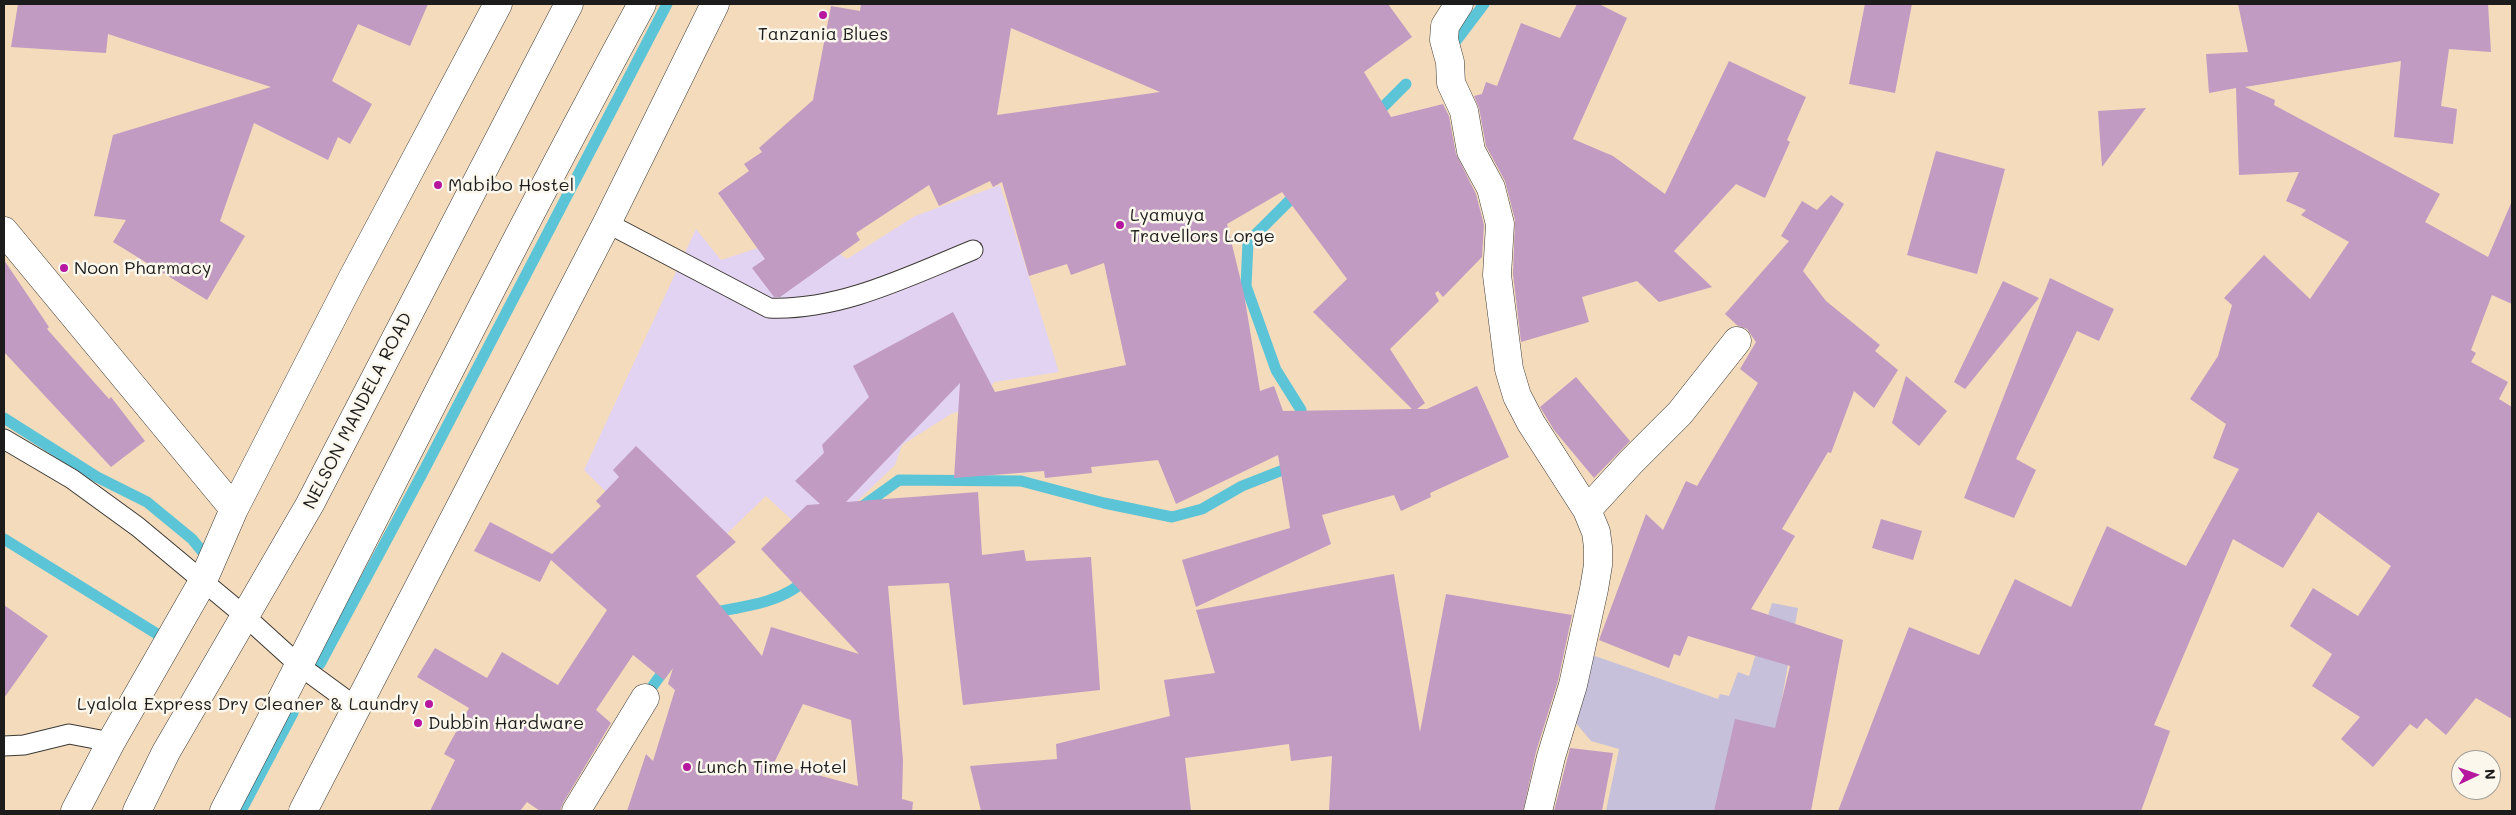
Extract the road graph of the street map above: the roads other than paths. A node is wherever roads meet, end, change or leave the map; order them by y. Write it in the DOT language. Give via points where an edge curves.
graph roads {
  1 [pos="498,4"];
  2 [pos="569,4"];
  3 [pos="642,4"];
  4 [pos="715,4"];
  5 [pos="1459,4"];
  6 [pos="607,223"];
  7 [pos="4,231"];
  8 [pos="973,250"];
  9 [pos="1736,341"];
  10 [pos="4,439"];
  11 [pos="234,509"];
  12 [pos="1587,510"];
  13 [pos="202,583"];
  14 [pos="246,617"];
  15 [pos="300,666"];
  16 [pos="645,698"];
  17 [pos="356,707"];
  18 [pos="111,742"];
  19 [pos="4,746"];
  20 [pos="75,811"];
  21 [pos="137,811"];
  22 [pos="224,811"];
  23 [pos="302,811"];
  24 [pos="576,811"];
  25 [pos="1538,811"];
  1 -- 11 [label="street" via="356,270"];
  2 -- 14 [label="street, NELSON MANDELA ROAD" via="315,496"];
  3 -- 15 [label="street" via="482,306"];
  4 -- 6 [label="street"];
  5 -- 12 [label="street" via="1446,26 1444,40 1451,83 1464,111 1471,150 1491,188 1500,224 1497,275 1509,369 1517,396 1531,423"];
  6 -- 8 [label="lane" via="769,308 794,309 879,289"];
  6 -- 17 [label="street"];
  7 -- 11 [label="street"];
  9 -- 12 [label="street" via="1680,414 1630,462"];
  10 -- 13 [label="lane" via="72,479 138,527"];
  11 -- 13 [label="street"];
  12 -- 25 [label="street" via="1596,532 1598,565 1573,685"];
  13 -- 14 [label="lane"];
  13 -- 18 [label="street"];
  14 -- 15 [label="lane"];
  14 -- 21 [label="street, NELSON MANDELA ROAD" via="166,752"];
  15 -- 17 [label="lane"];
  15 -- 22 [label="street"];
  16 -- 24 [label="street"];
  17 -- 23 [label="street"];
  18 -- 19 [label="lane" via="69,734 24,745"];
  18 -- 20 [label="street"];
}
